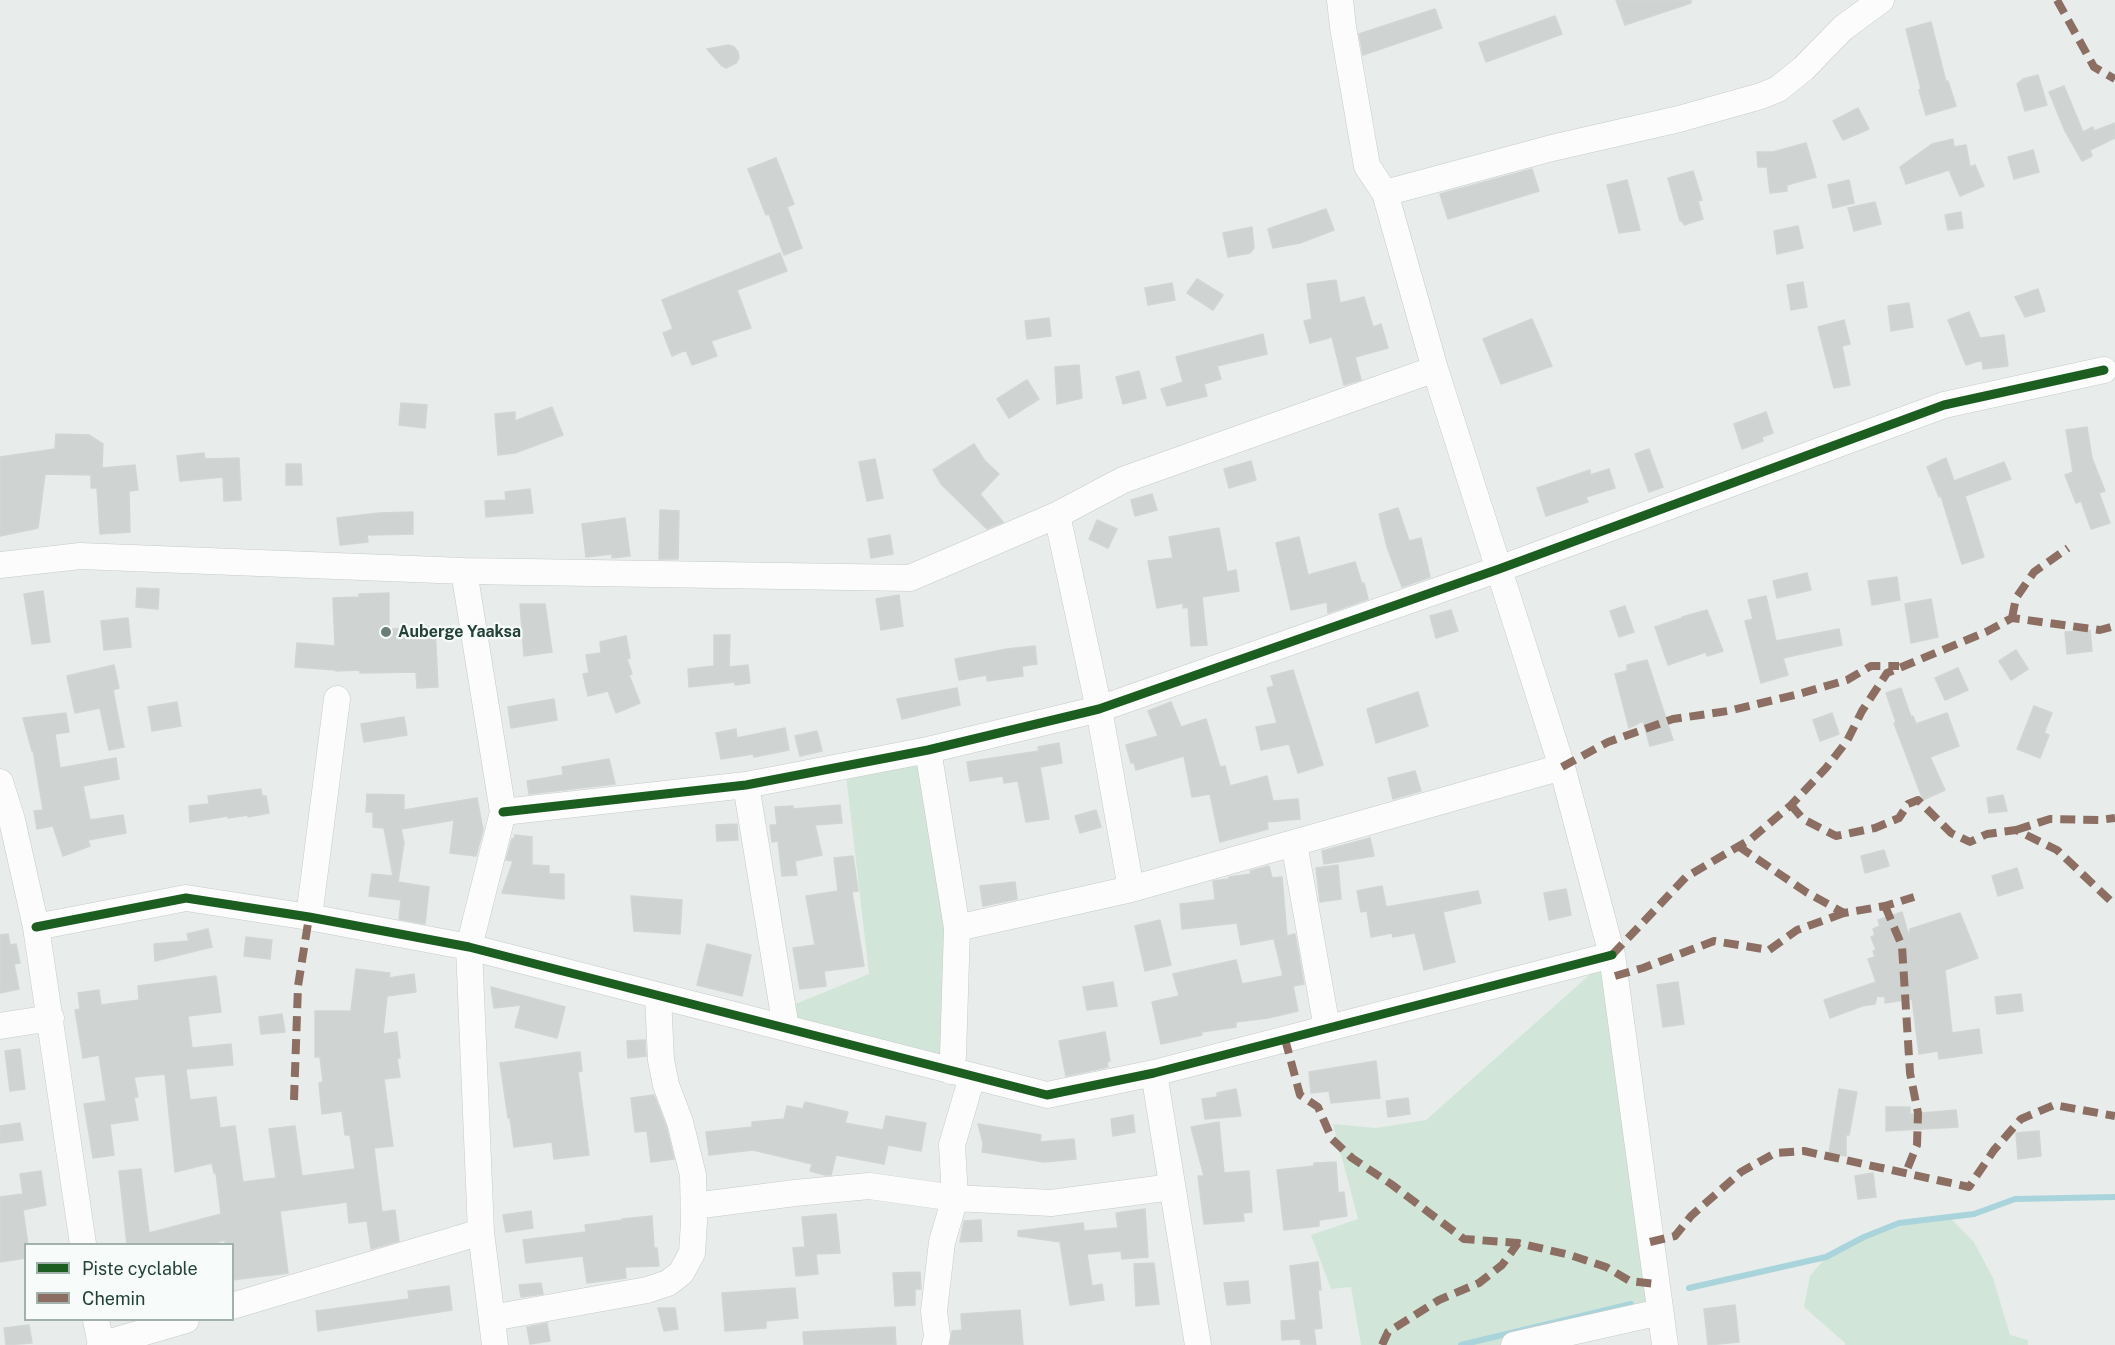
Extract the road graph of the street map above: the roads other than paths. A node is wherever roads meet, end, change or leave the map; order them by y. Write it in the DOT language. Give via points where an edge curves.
graph roads {
  1 [pos="1340,0"];
  2 [pos="1881,0"];
  3 [pos="1385,193"];
  4 [pos="1435,369"];
  5 [pos="2104,370"];
  6 [pos="1057,515"];
  7 [pos="0,565"];
  8 [pos="1499,569"];
  9 [pos="464,571"];
  10 [pos="337,699"];
  11 [pos="1099,709"];
  12 [pos="928,750"];
  13 [pos="1562,767"];
  14 [pos="0,782"];
  15 [pos="746,784"];
  16 [pos="503,812"];
  17 [pos="6,822"];
  18 [pos="1294,843"];
  19 [pos="1131,889"];
  20 [pos="309,916"];
  21 [pos="36,927"];
  22 [pos="957,928"];
  23 [pos="469,947"];
  24 [pos="1612,955"];
  25 [pos="658,996"];
  26 [pos="51,1018"];
  27 [pos="0,1026"];
  28 [pos="786,1028"];
  29 [pos="1327,1028"];
  30 [pos="1154,1073"];
  31 [pos="961,1074"];
  32 [pos="1172,1187"];
  33 [pos="955,1198"];
  34 [pos="694,1206"];
  35 [pos="481,1232"];
  36 [pos="83,1243"];
  37 [pos="234,1305"];
  38 [pos="1660,1312"];
  39 [pos="492,1318"];
  40 [pos="96,1321"];
  41 [pos="183,1321"];
  42 [pos="100,1345"];
  43 [pos="495,1345"];
  44 [pos="935,1345"];
  45 [pos="1198,1345"];
  46 [pos="1514,1345"];
  47 [pos="1665,1345"];
  1 -- 3 [label="street" via="1367,166"];
  2 -- 3 [label="street" via="1844,28 1803,69 1778,89 1761,96"];
  3 -- 4 [label="street"];
  4 -- 6 [label="street" via="1123,480"];
  4 -- 8 [label="street"];
  5 -- 8 [label="street" via="1944,405"];
  6 -- 9 [label="street" via="910,578"];
  6 -- 11 [label="street"];
  7 -- 9 [label="street" via="80,556"];
  8 -- 11 [label="street"];
  8 -- 13 [label="street"];
  9 -- 16 [label="street"];
  10 -- 20 [label="street"];
  11 -- 12 [label="street"];
  11 -- 19 [label="street"];
  12 -- 15 [label="street"];
  12 -- 22 [label="street"];
  13 -- 18 [label="street"];
  13 -- 24 [label="street"];
  14 -- 17 [label="street"];
  15 -- 16 [label="street"];
  15 -- 28 [label="street"];
  16 -- 23 [label="street"];
  17 -- 21 [label="street"];
  18 -- 19 [label="street"];
  18 -- 29 [label="street"];
  19 -- 22 [label="street"];
  20 -- 21 [label="street" via="186,898"];
  20 -- 23 [label="street"];
  21 -- 26 [label="street"];
  22 -- 31 [label="street" via="953,1056"];
  23 -- 25 [label="street"];
  23 -- 35 [label="street"];
  24 -- 29 [label="street"];
  24 -- 38 [label="street"];
  25 -- 28 [label="street"];
  25 -- 34 [label="street" via="661,1060 693,1175"];
  26 -- 27 [label="street"];
  26 -- 36 [label="street"];
  28 -- 31 [label="street"];
  29 -- 30 [label="street"];
  30 -- 31 [label="street" via="1047,1095"];
  30 -- 32 [label="street"];
  31 -- 33 [label="street" via="952,1144"];
  32 -- 33 [label="street" via="1051,1203"];
  32 -- 45 [label="street"];
  33 -- 34 [label="street" via="868,1186"];
  33 -- 44 [label="street" via="942,1242 934,1311"];
  34 -- 39 [label="street" via="692,1253 681,1273 668,1283"];
  35 -- 37 [label="street"];
  35 -- 39 [label="street"];
  38 -- 46 [label="street"];
  38 -- 47 [label="street"];
  39 -- 43 [label="street"];
  40 -- 42 [label="street"];
  41 -- 42 [label="street"];
}
